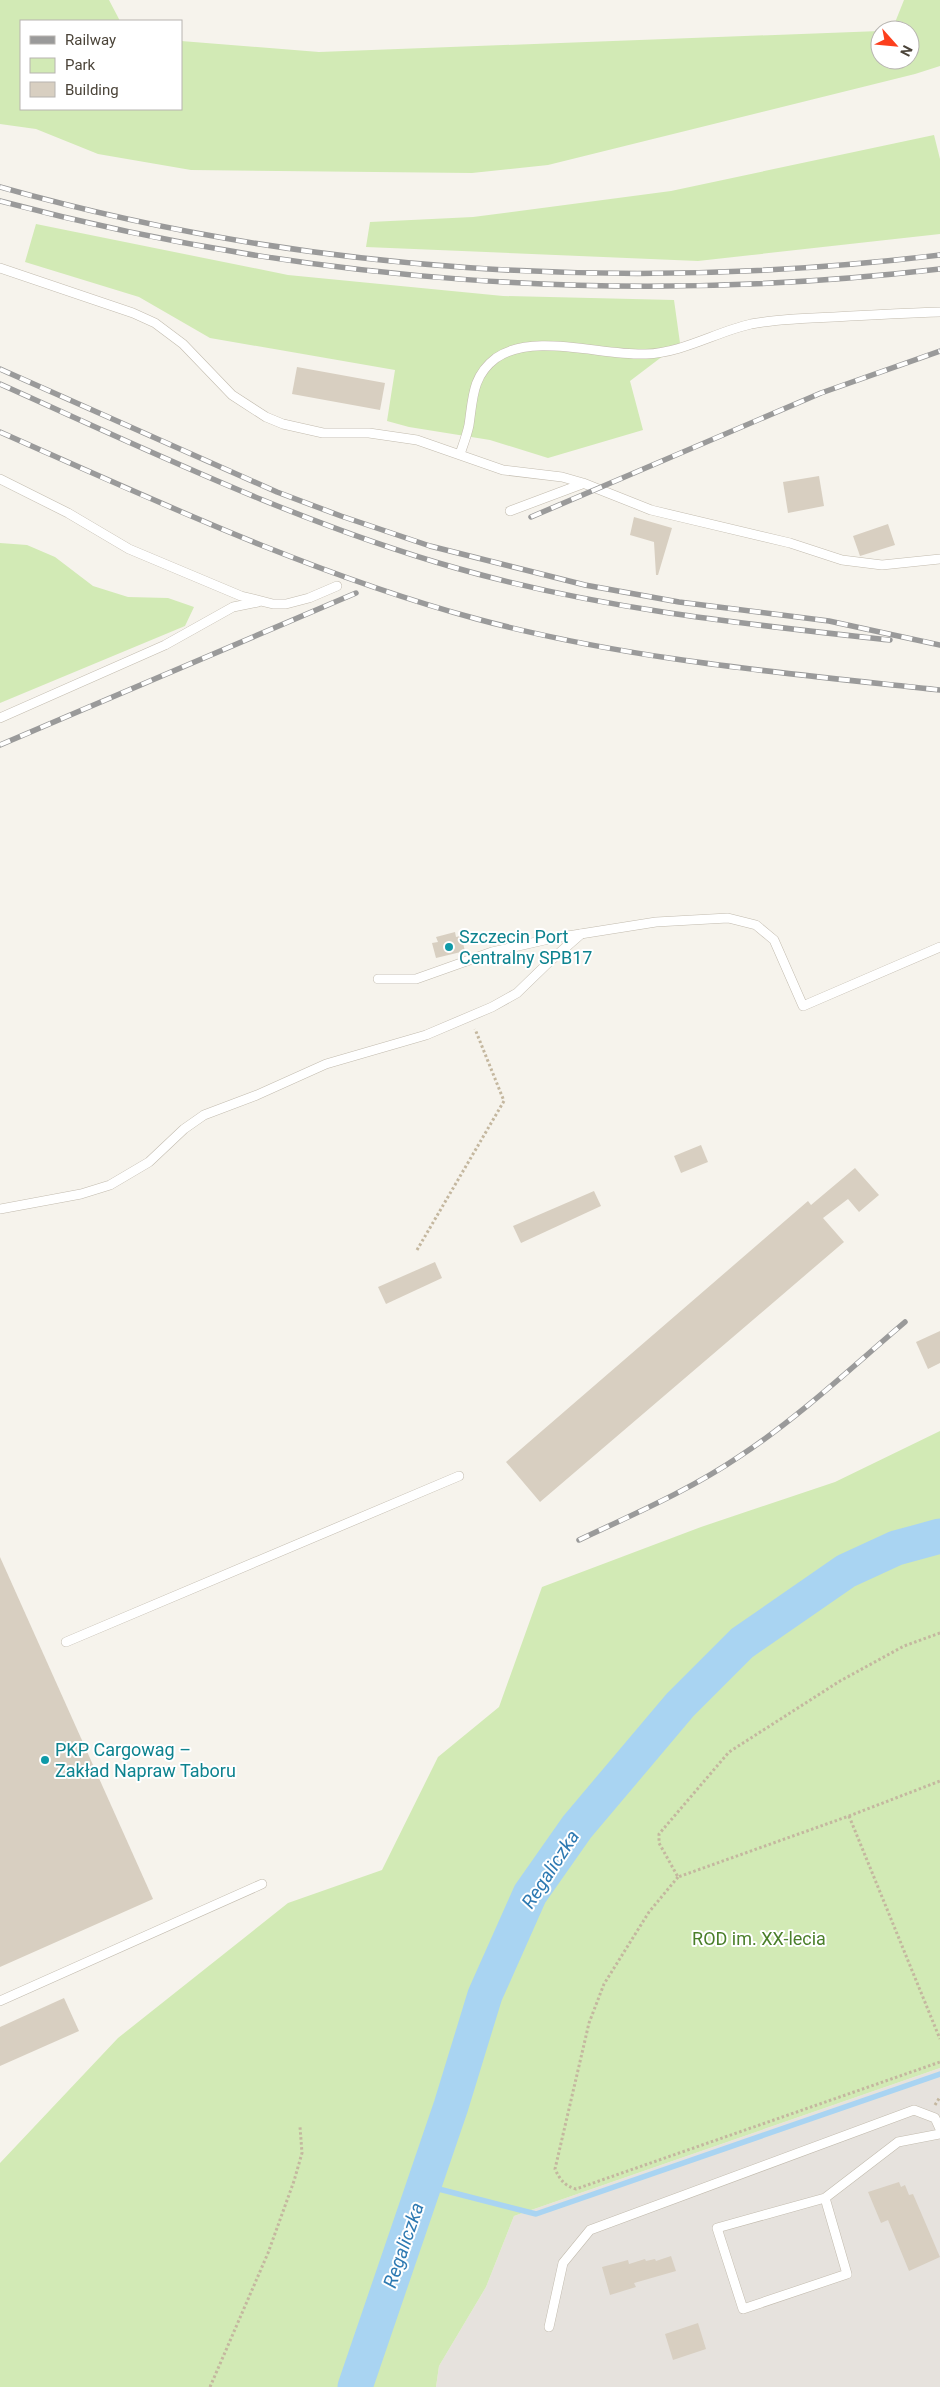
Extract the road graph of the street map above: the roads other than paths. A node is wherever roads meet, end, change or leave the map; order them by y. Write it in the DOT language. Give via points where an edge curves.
graph roads {
  1 [pos="0,268"];
  2 [pos="940,312"];
  3 [pos="460,454"];
  4 [pos="0,479"];
  5 [pos="583,483"];
  6 [pos="510,511"];
  7 [pos="940,559"];
  8 [pos="337,586"];
  9 [pos="260,602"];
  10 [pos="0,718"];
  11 [pos="581,934"];
  12 [pos="940,947"];
  13 [pos="378,979"];
  14 [pos="0,1209"];
  15 [pos="459,1476"];
  16 [pos="66,1642"];
  17 [pos="262,1884"];
  18 [pos="0,2002"];
  19 [pos="940,2129"];
  20 [pos="940,2134"];
  21 [pos="825,2198"];
  22 [pos="549,2326"];
  1 -- 3 [label="lane" via="156,323 178,339 232,395 266,418 324,433 369,432 399,436"];
  2 -- 3 [label="lane" via="785,319 751,324 659,354 626,354 556,346 518,350 498,357 481,373 474,386"];
  3 -- 5 [label="lane" via="503,470 548,474"];
  4 -- 9 [label="lane" via="68,513 129,549"];
  5 -- 6 [label="lane"];
  5 -- 7 [label="lane" via="651,510 790,543 842,560 882,565"];
  8 -- 9 [label="lane" via="297,602"];
  9 -- 10 [label="lane" via="233,608 165,645"];
  11 -- 12 [label="lane" via="656,922 728,918 748,922 774,940 803,1006"];
  11 -- 13 [label="lane" via="492,952 416,979"];
  11 -- 14 [label="lane" via="517,994 470,1017 426,1035 326,1064 204,1115 148,1162 110,1185 81,1194"];
  15 -- 16 [label="lane"];
  17 -- 18 [label="lane"];
  19 -- 22 [label="lane" via="934,2118 914,2110 590,2230 563,2263"];
  20 -- 21 [label="lane" via="898,2142"];
  21 -- 21 [label="lane" via="717,2228 743,2309 846,2274"];
}
